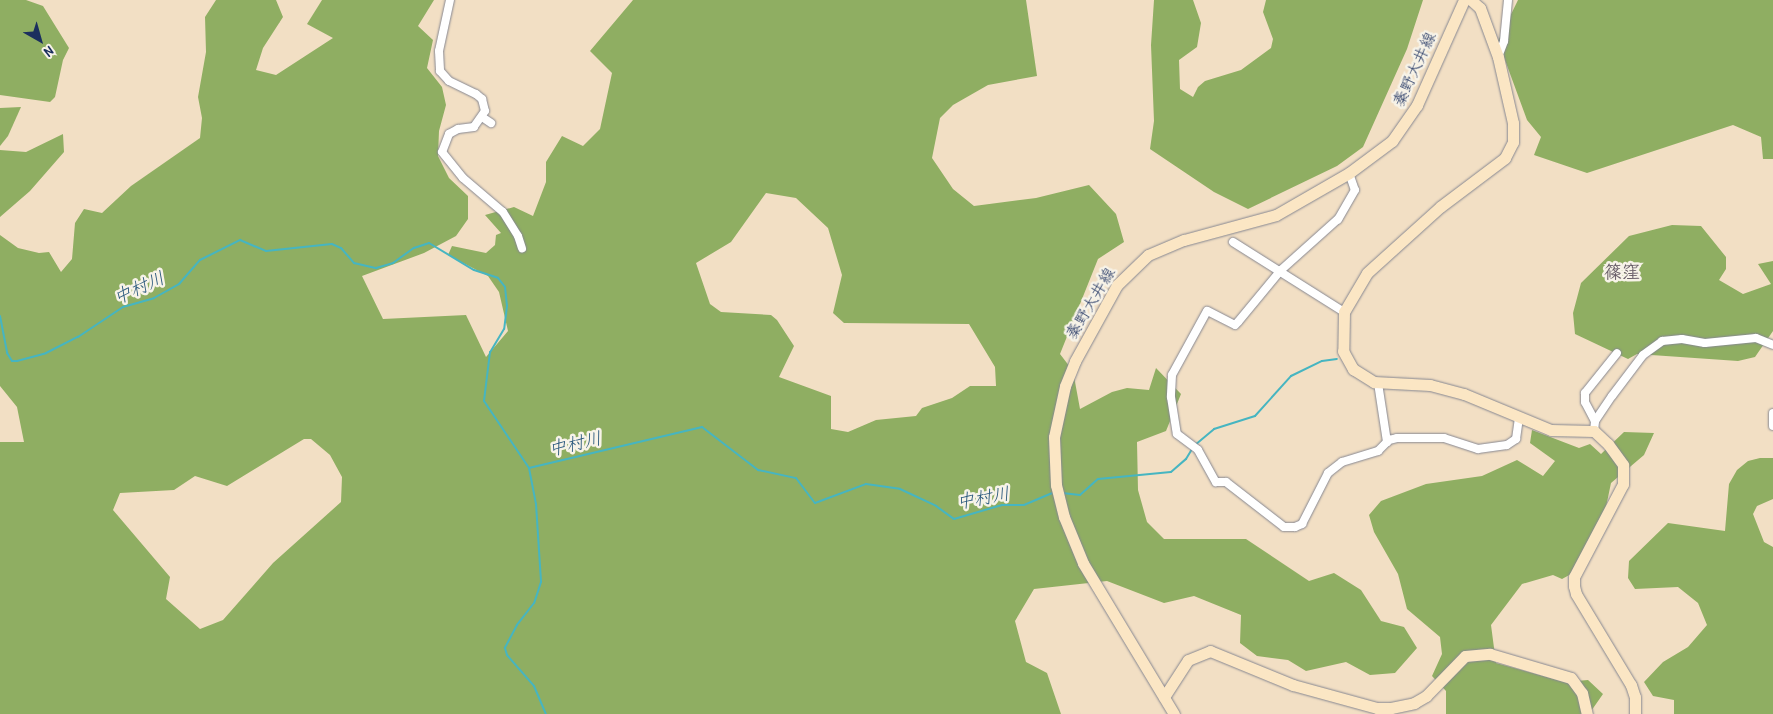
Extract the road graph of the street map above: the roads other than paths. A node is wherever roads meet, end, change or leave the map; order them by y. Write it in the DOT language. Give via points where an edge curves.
graph roads {
  1 [pos="450,0"];
  2 [pos="1464,0"];
  3 [pos="1471,0"];
  4 [pos="1508,0"];
  5 [pos="1498,57"];
  6 [pos="482,117"];
  7 [pos="490,123"];
  8 [pos="1349,173"];
  9 [pos="1233,242"];
  10 [pos="522,248"];
  11 [pos="1281,270"];
  12 [pos="1344,312"];
  13 [pos="1773,345"];
  14 [pos="1617,353"];
  15 [pos="1378,383"];
  16 [pos="1773,413"];
  17 [pos="1519,418"];
  18 [pos="1594,426"];
  19 [pos="1773,426"];
  20 [pos="1387,442"];
  21 [pos="1164,697"];
  22 [pos="1174,714"];
  23 [pos="1587,714"];
  24 [pos="1635,714"];
  1 -- 6 [label="street" via="439,51 440,71 448,81 482,99 486,111"];
  2 -- 8 [label="street, 秦野大井線" via="1410,117 1392,141"];
  3 -- 5 [label="street" via="1480,8"];
  4 -- 5 [label="street" via="1504,41"];
  5 -- 12 [label="street" via="1513,123 1510,150 1380,260 1357,286"];
  6 -- 7 [label="street"];
  6 -- 10 [label="street" via="474,127 449,134 442,148 443,157 503,212"];
  8 -- 11 [label="street" via="1355,190 1338,220"];
  8 -- 21 [label="street, 秦野大井線" via="1276,215 1165,246 1136,265 1117,285 1074,361 1060,406 1054,449 1060,503 1075,547"];
  9 -- 11 [label="street"];
  11 -- 12 [label="street" via="1318,298"];
  11 -- 20 [label="street" via="1235,325 1207,311 1172,375 1171,397 1177,434 1210,466 1216,482 1226,482 1284,527 1302,524 1334,467 1378,451"];
  12 -- 15 [label="street" via="1342,337 1347,360 1364,376"];
  13 -- 18 [label="street" via="1756,338 1705,343 1682,339 1662,341 1643,355"];
  14 -- 18 [label="street" via="1585,393"];
  15 -- 17 [label="street" via="1430,385 1464,394"];
  15 -- 20 [label="street"];
  16 -- 19 [label="street"];
  17 -- 18 [label="street" via="1551,430"];
  17 -- 20 [label="street" via="1516,439 1506,445 1478,449 1444,438 1415,437"];
  18 -- 24 [label="street" via="1623,465 1623,484 1574,577 1574,586 1636,696"];
  21 -- 22 [label="street, 秦野大井線"];
  21 -- 23 [label="street" via="1188,660 1210,651 1294,685 1377,708 1391,708 1420,700 1436,688 1458,660 1483,653 1564,674 1582,693"];
}
